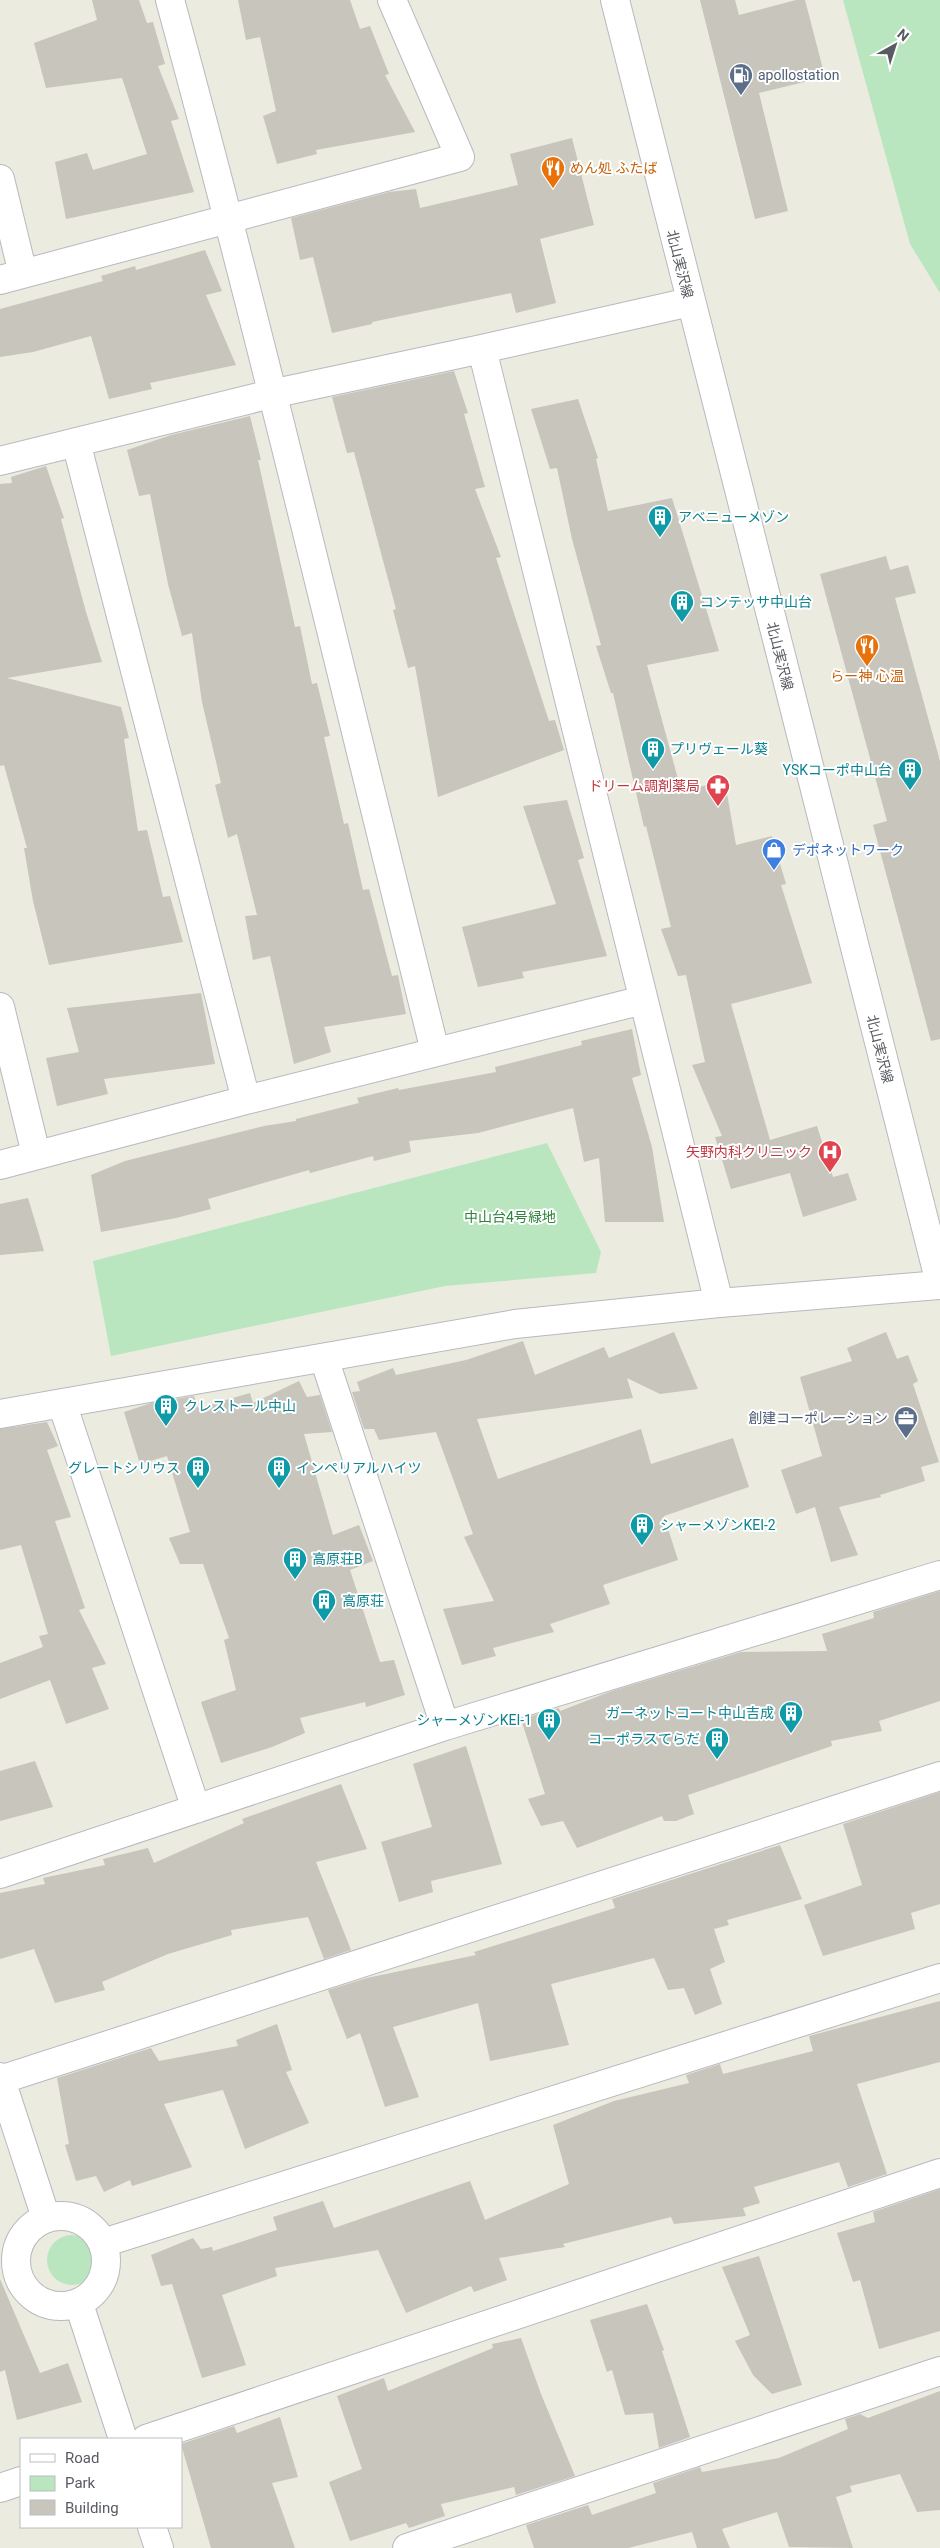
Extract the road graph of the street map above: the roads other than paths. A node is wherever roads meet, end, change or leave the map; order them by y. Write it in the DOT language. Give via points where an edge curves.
graph roads {
  1 [pos="170,0"];
  2 [pos="392,0"];
  3 [pos="615,0"];
  4 [pos="0,179"];
  5 [pos="230,220"];
  6 [pos="12,277"];
  7 [pos="690,302"];
  8 [pos="482,349"];
  9 [pos="271,394"];
  10 [pos="76,442"];
  11 [pos="0,461"];
  12 [pos="644,1000"];
  13 [pos="0,1007"];
  14 [pos="435,1052"];
  15 [pos="246,1100"];
  16 [pos="36,1154"];
  17 [pos="0,1165"];
  18 [pos="940,1284"];
  19 [pos="719,1303"];
  20 [pos="324,1358"];
  21 [pos="62,1403"];
  22 [pos="0,1414"];
  23 [pos="940,1575"];
  24 [pos="445,1726"];
  25 [pos="940,1776"];
  26 [pos="196,1809"];
  27 [pos="0,1874"];
  28 [pos="940,1978"];
  29 [pos="0,2079"];
  30 [pos="940,2173"];
  31 [pos="46,2218"];
  32 [pos="103,2243"];
  33 [pos="11,2287"];
  34 [pos="79,2304"];
  35 [pos="940,2371"];
  36 [pos="123,2438"];
  37 [pos="149,2438"];
  38 [pos="20,2481"];
  39 [pos="0,2488"];
  40 [pos="152,2528"];
  41 [pos="421,2546"];
  42 [pos="159,2548"];
  1 -- 5 [label="street"];
  2 -- 5 [label="street" via="460,157"];
  3 -- 7 [label="street, 北山実沢線"];
  4 -- 6 [label="street"];
  5 -- 6 [label="street"];
  5 -- 9 [label="street"];
  7 -- 8 [label="street"];
  7 -- 18 [label="street, 北山実沢線"];
  8 -- 9 [label="street"];
  8 -- 12 [label="street"];
  9 -- 10 [label="street"];
  9 -- 14 [label="street"];
  10 -- 11 [label="street"];
  10 -- 15 [label="street"];
  12 -- 14 [label="street"];
  12 -- 19 [label="street"];
  13 -- 16 [label="street"];
  14 -- 15 [label="street"];
  15 -- 16 [label="street"];
  16 -- 17 [label="street"];
  18 -- 19 [label="street"];
  19 -- 20 [label="street" via="515,1324"];
  20 -- 21 [label="street"];
  20 -- 24 [label="street"];
  21 -- 22 [label="street"];
  21 -- 26 [label="street"];
  23 -- 24 [label="street"];
  24 -- 26 [label="street"];
  25 -- 29 [label="street"];
  26 -- 27 [label="street"];
  28 -- 32 [label="street"];
  29 -- 31 [label="street"];
  30 -- 37 [label="street"];
  31 -- 32 [label="street" via="73,2218 85,2222"];
  31 -- 33 [label="street" via="25,2234 18,2245"];
  32 -- 34 [label="street" via="107,2257 101,2285"];
  33 -- 34 [label="street" via="53,2306"];
  34 -- 36 [label="street"];
  35 -- 41 [label="street"];
  38 -- 39 [label="street"];
  40 -- 42 [label="street"];
}
